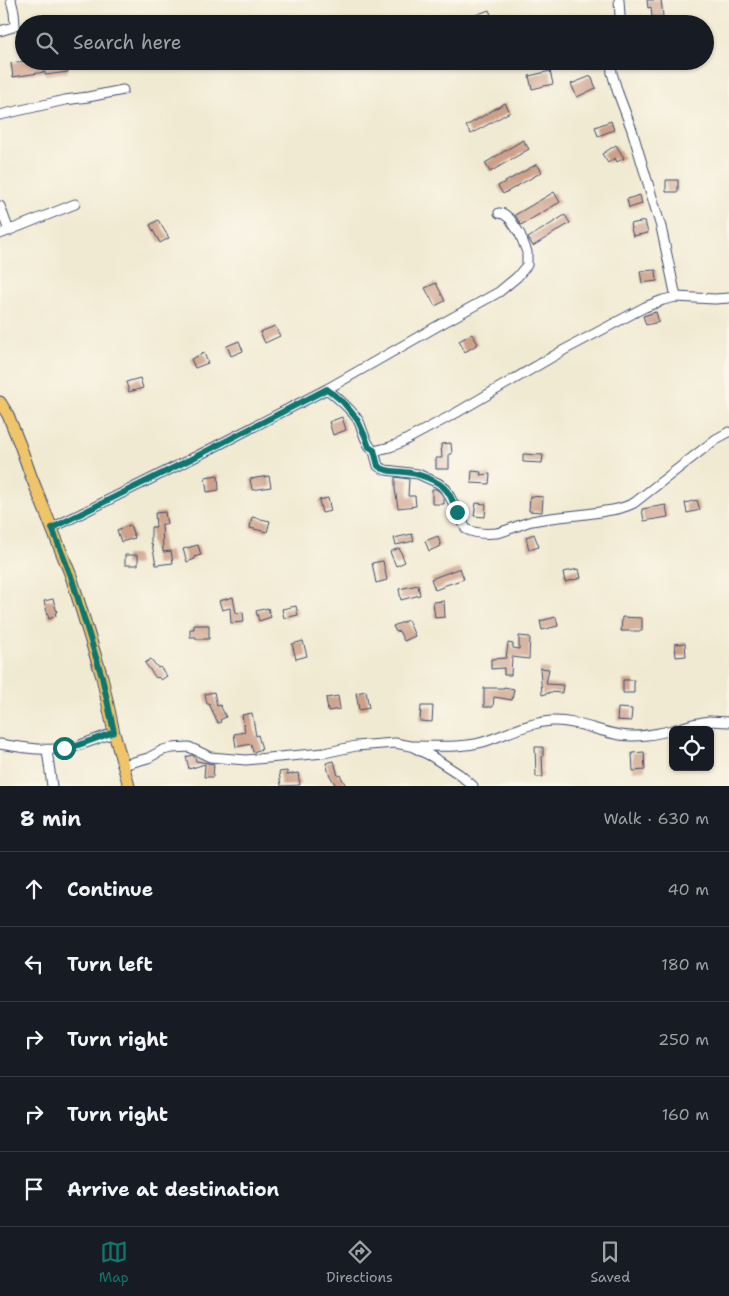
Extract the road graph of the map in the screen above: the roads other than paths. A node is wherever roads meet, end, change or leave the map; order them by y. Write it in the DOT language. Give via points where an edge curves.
graph roads {
  1 [pos="11,0"];
  2 [pos="619,0"];
  3 [pos="620,15"];
  4 [pos="0,31"];
  5 [pos="612,70"];
  6 [pos="124,90"];
  7 [pos="0,115"];
  8 [pos="75,204"];
  9 [pos="0,206"];
  10 [pos="499,213"];
  11 [pos="5,232"];
  12 [pos="676,297"];
  13 [pos="729,298"];
  14 [pos="327,389"];
  15 [pos="0,402"];
  16 [pos="729,432"];
  17 [pos="374,450"];
  18 [pos="52,528"];
  19 [pos="729,722"];
  20 [pos="686,726"];
  21 [pos="669,731"];
  22 [pos="114,732"];
  23 [pos="0,744"];
  24 [pos="411,746"];
  25 [pos="47,750"];
  26 [pos="124,765"];
  27 [pos="52,786"];
  28 [pos="129,786"];
  29 [pos="473,786"];
  1 -- 4 [label="street" via="15,25"];
  2 -- 3 [label="street"];
  5 -- 12 [label="street" via="661,227"];
  6 -- 7 [label="street"];
  8 -- 11 [label="street"];
  9 -- 11 [label="street"];
  10 -- 14 [label="street" via="510,220 527,252 527,265 517,277 498,292"];
  12 -- 13 [label="street"];
  12 -- 17 [label="street" via="645,307 400,443"];
  14 -- 17 [label="street" via="357,419 369,447"];
  14 -- 18 [label="street"];
  15 -- 18 [label="main road"];
  16 -- 17 [label="street" via="626,507 532,521 501,532 481,534 466,529 446,489 418,474 381,468"];
  18 -- 22 [label="main road" via="71,576 99,668"];
  19 -- 20 [label="street" via="709,721"];
  21 -- 24 [label="street" via="622,736 550,721 468,745"];
  22 -- 25 [label="street" via="76,746"];
  22 -- 26 [label="main road"];
  23 -- 25 [label="street"];
  24 -- 26 [label="street" via="379,744 246,760 210,757 190,747 172,748"];
  24 -- 29 [label="street"];
  25 -- 27 [label="street"];
  26 -- 28 [label="main road"];
}
